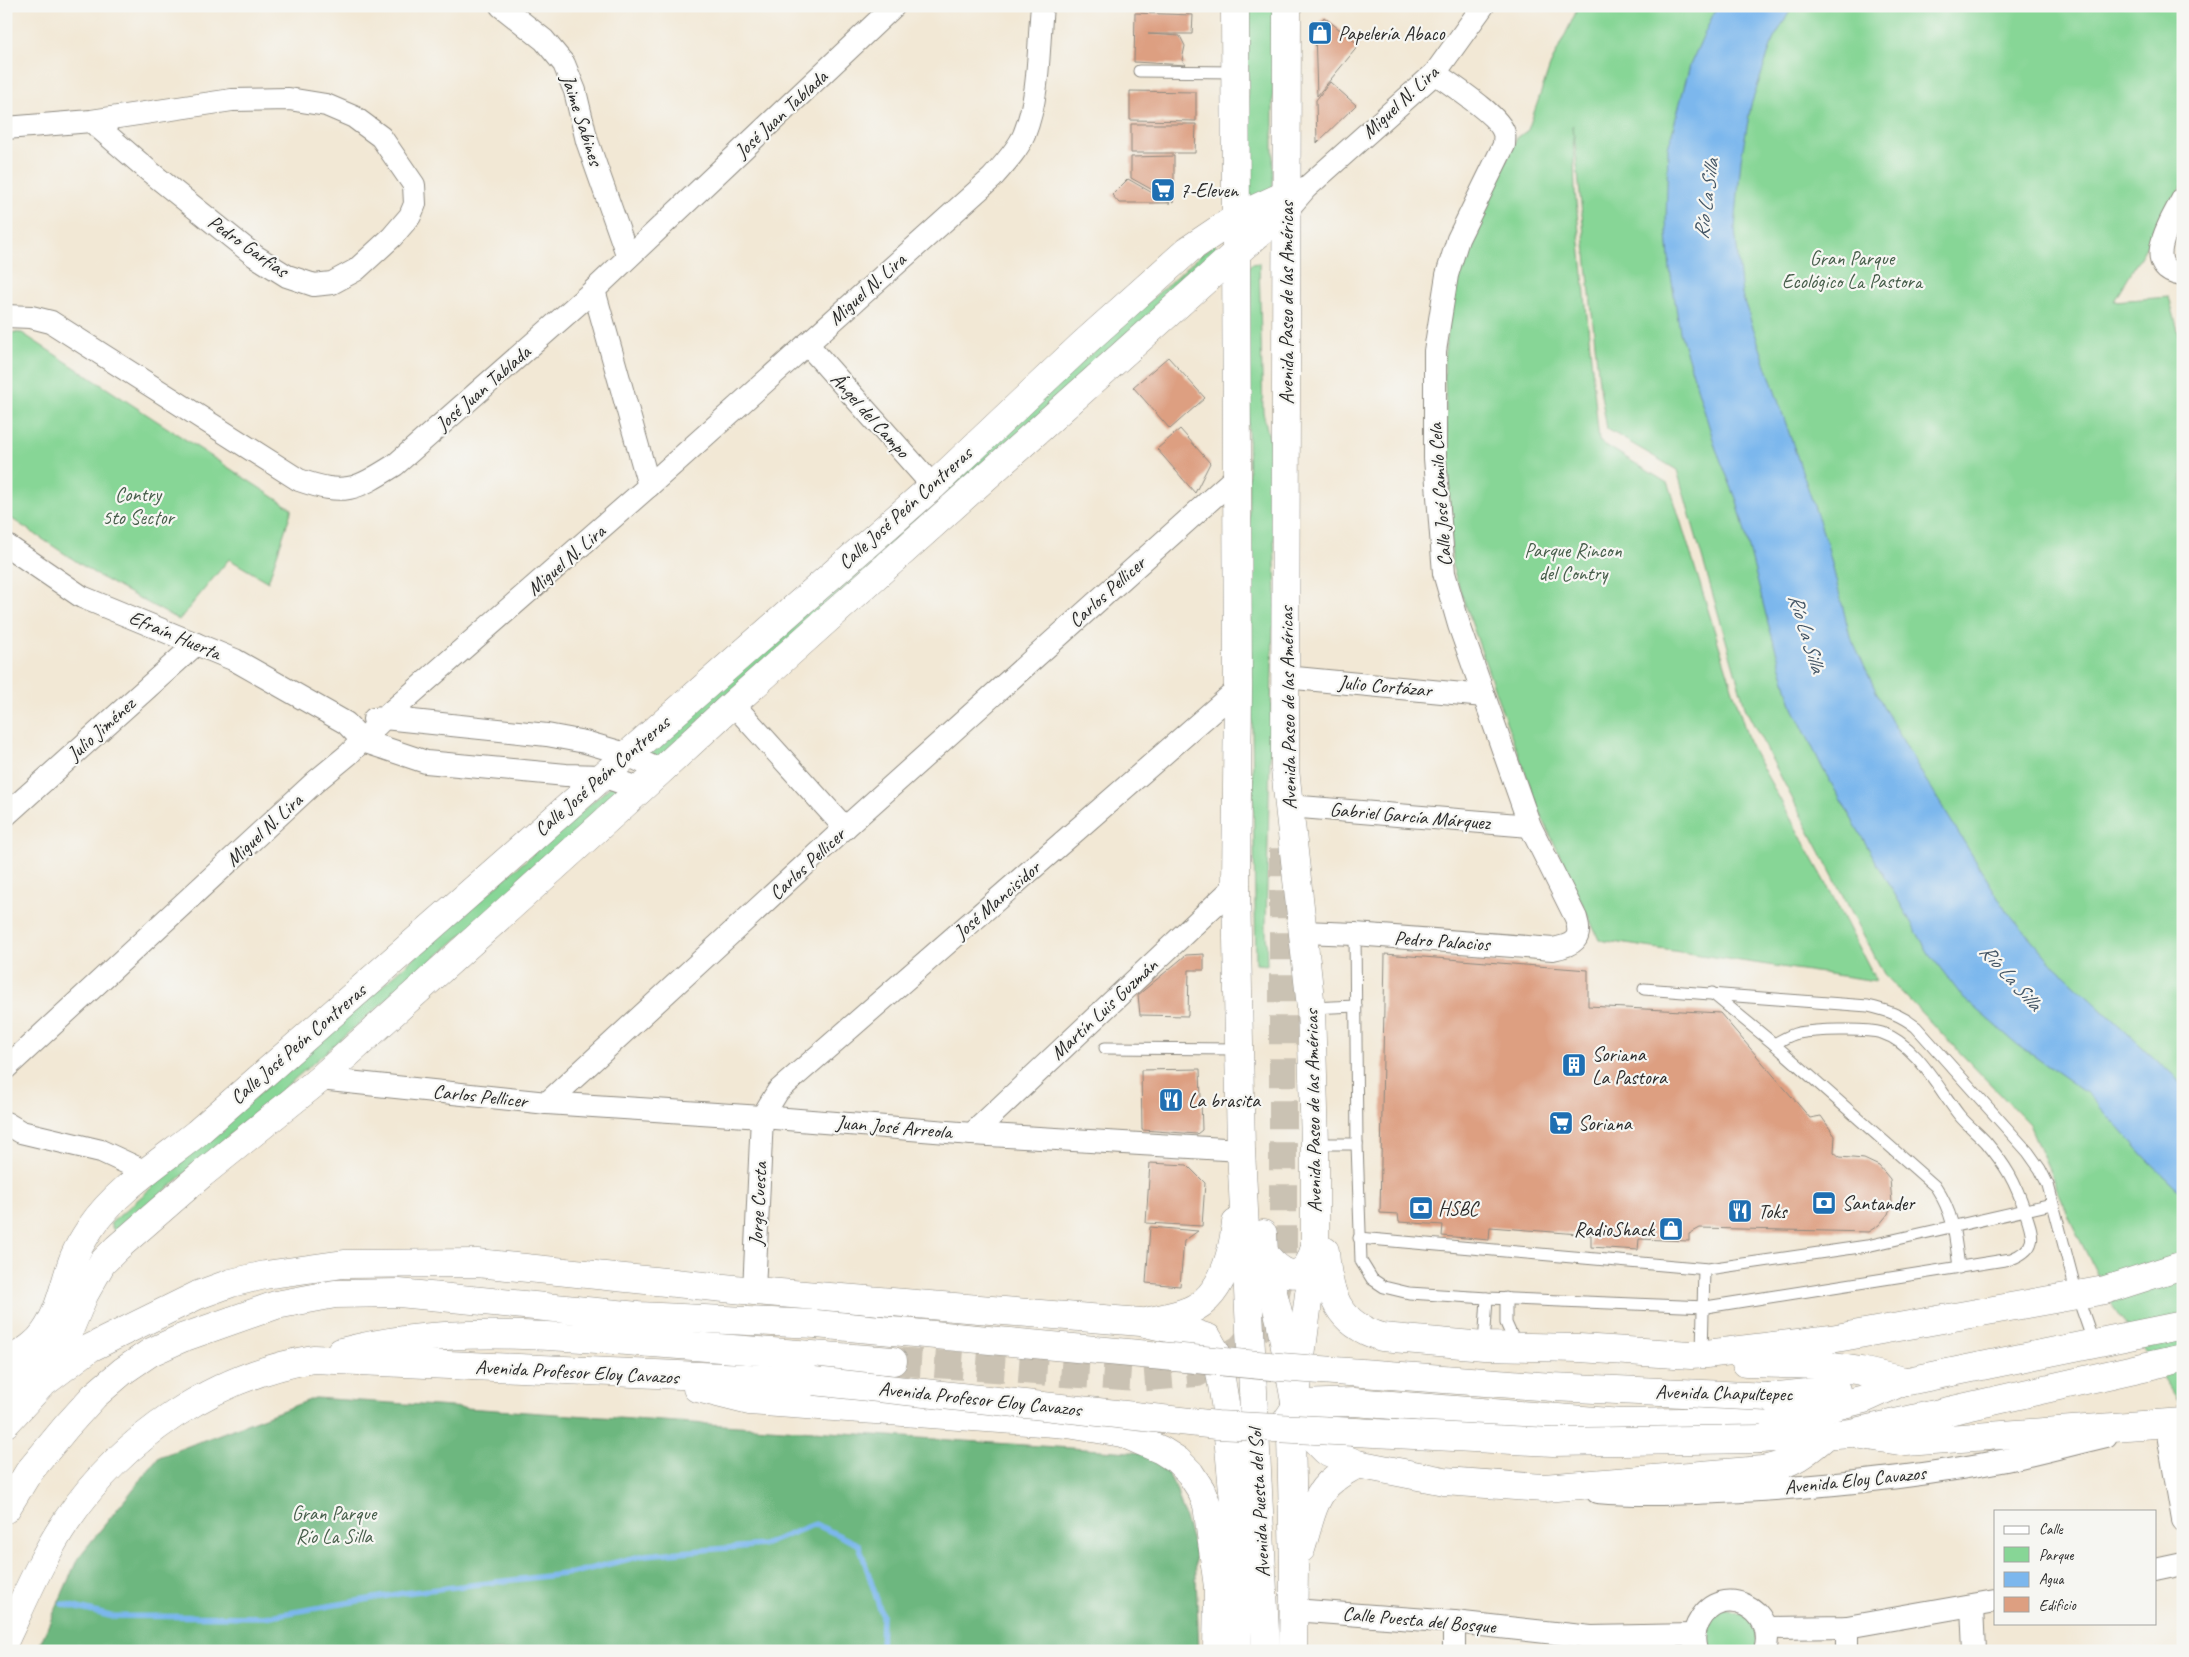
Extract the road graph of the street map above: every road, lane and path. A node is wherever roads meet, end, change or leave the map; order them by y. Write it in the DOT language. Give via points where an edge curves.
graph roads {
  1 [pos="501,6"];
  2 [pos="894,6"];
  3 [pos="1042,6"];
  4 [pos="1235,6"];
  5 [pos="1483,6"];
  6 [pos="1292,11"];
  7 [pos="1139,71"];
  8 [pos="1235,72"];
  9 [pos="1435,73"];
  10 [pos="91,121"];
  11 [pos="6,128"];
  12 [pos="1293,197"];
  13 [pos="2183,198"];
  14 [pos="1237,217"];
  15 [pos="1238,251"];
  16 [pos="628,257"];
  17 [pos="2173,271"];
  18 [pos="594,290"];
  19 [pos="6,316"];
  20 [pos="807,344"];
  21 [pos="1238,475"];
  22 [pos="649,486"];
  23 [pos="933,486"];
  24 [pos="6,545"];
  25 [pos="196,644"];
  26 [pos="1285,677"];
  27 [pos="1238,689"];
  28 [pos="1484,696"];
  29 [pos="733,704"];
  30 [pos="384,718"];
  31 [pos="346,723"];
  32 [pos="363,741"];
  33 [pos="626,754"];
  34 [pos="661,771"];
  35 [pos="602,776"];
  36 [pos="641,789"];
  37 [pos="1290,806"];
  38 [pos="6,815"];
  39 [pos="1530,826"];
  40 [pos="845,828"];
  41 [pos="1236,885"];
  42 [pos="1303,932"];
  43 [pos="1355,934"];
  44 [pos="1578,937"];
  45 [pos="1644,989"];
  46 [pos="1712,993"];
  47 [pos="1356,1006"];
  48 [pos="1311,1008"];
  49 [pos="1239,1044"];
  50 [pos="1774,1044"];
  51 [pos="1104,1048"];
  52 [pos="6,1068"];
  53 [pos="320,1079"];
  54 [pos="547,1102"];
  55 [pos="762,1117"];
  56 [pos="6,1123"];
  57 [pos="972,1134"];
  58 [pos="1357,1144"];
  59 [pos="1314,1156"];
  60 [pos="1242,1163"];
  61 [pos="146,1172"];
  62 [pos="2052,1204"];
  63 [pos="2024,1209"];
  64 [pos="92,1226"];
  65 [pos="1954,1227"];
  66 [pos="1359,1238"];
  67 [pos="1315,1247"];
  68 [pos="117,1248"];
  69 [pos="1264,1253"];
  70 [pos="477,1263"];
  71 [pos="2183,1265"];
  72 [pos="1959,1268"];
  73 [pos="1704,1269"];
  74 [pos="1248,1279"];
  75 [pos="754,1291"];
  76 [pos="84,1295"];
  77 [pos="2077,1295"];
  78 [pos="1487,1298"];
  79 [pos="1506,1298"];
  80 [pos="1702,1307"];
  81 [pos="638,1316"];
  82 [pos="1141,1322"];
  83 [pos="2183,1324"];
  84 [pos="127,1330"];
  85 [pos="1284,1341"];
  86 [pos="2105,1342"];
  87 [pos="1484,1346"];
  88 [pos="1517,1347"];
  89 [pos="1704,1354"];
  90 [pos="2183,1358"];
  91 [pos="313,1359"];
  92 [pos="1255,1360"];
  93 [pos="893,1361"];
  94 [pos="6,1363"];
  95 [pos="650,1375"];
  96 [pos="1903,1382"];
  97 [pos="6,1388"];
  98 [pos="1224,1403"];
  99 [pos="1296,1407"];
  100 [pos="7,1420"];
  101 [pos="2170,1423"];
  102 [pos="1840,1433"];
  103 [pos="1141,1443"];
  104 [pos="1357,1464"];
  105 [pos="1256,1470"];
  106 [pos="1544,1488"];
  107 [pos="6,1509"];
  108 [pos="2183,1520"];
  109 [pos="2183,1564"];
  110 [pos="1294,1567"];
  111 [pos="2156,1570"];
  112 [pos="1994,1601"];
  113 [pos="1972,1606"];
  114 [pos="1293,1610"];
  115 [pos="1454,1622"];
  116 [pos="1847,1627"];
  117 [pos="1766,1628"];
  118 [pos="6,1638"];
  119 [pos="1695,1643"];
  120 [pos="1591,1644"];
  121 [pos="1217,1651"];
  122 [pos="1238,1651"];
  123 [pos="1266,1651"];
  124 [pos="1293,1651"];
  125 [pos="1454,1651"];
  126 [pos="1766,1651"];
  127 [pos="1847,1651"];
  128 [pos="1974,1651"];
  1 -- 16 [label="street, Jaime Sabines" via="544,40 564,64"];
  2 -- 16 [label="street, José Juan Tablada"];
  3 -- 20 [label="street, Miguel N. Lira" via="1034,100 1024,135 1013,154 992,178"];
  4 -- 8 [label="main road"];
  5 -- 9 [label="street, Miguel N. Lira"];
  6 -- 12 [label="main road, Avenida Paseo de las Américas"];
  7 -- 8 [label="lane"];
  8 -- 14 [label="main road"];
  9 -- 12 [label="street, Miguel N. Lira"];
  9 -- 28 [label="street, Calle José Camilo Cela" via="1486,111 1504,133 1504,145 1458,239 1447,275 1435,351 1435,458 1444,573"];
  10 -- 10 [label="street, Pedro Garfias" via="149,172 255,256 287,276 314,285 332,283 356,270 392,237 410,216 415,204 414,185 381,137 354,117 326,105 289,99 232,100"];
  10 -- 11 [label="street, Pedro Garfias"];
  12 -- 14 [label="main road, Calle José Peón Contreras"];
  12 -- 15 [label="main road, Calle José Peón Contreras"];
  12 -- 26 [label="main road, Avenida Paseo de las Américas"];
  13 -- 17 [label="street" via="2168,228 2160,257"];
  14 -- 15 [label="main road"];
  14 -- 23 [label="main road, Calle José Peón Contreras" via="1188,250"];
  15 -- 21 [label="main road"];
  15 -- 29 [label="main road, Calle José Peón Contreras"];
  16 -- 18 [label="street, José Juan Tablada"];
  18 -- 19 [label="street, José Juan Tablada" via="395,465 366,483 345,490 322,488 299,480 52,322"];
  18 -- 22 [label="street"];
  20 -- 22 [label="street, Miguel N. Lira"];
  20 -- 23 [label="street, Ángel del Campo"];
  21 -- 27 [label="main road"];
  21 -- 40 [label="street, Carlos Pellicer"];
  22 -- 30 [label="street, Miguel N. Lira"];
  23 -- 33 [label="main road, Calle José Peón Contreras"];
  24 -- 25 [label="street, Efraín Huerta" via="82,596"];
  25 -- 31 [label="street, Efraín Huerta" via="235,660"];
  25 -- 38 [label="street, Julio Jiménez"];
  26 -- 28 [label="street, Julio Cortázar"];
  26 -- 37 [label="main road, Avenida Paseo de las Américas" via="1285,769"];
  27 -- 41 [label="main road"];
  27 -- 55 [label="street, José Mancisidor" via="778,1090"];
  28 -- 39 [label="street, Calle José Camilo Cela"];
  29 -- 34 [label="main road, Calle José Peón Contreras"];
  29 -- 40 [label="street"];
  30 -- 31 [label="street"];
  30 -- 32 [label="street, Miguel N. Lira"];
  30 -- 33 [label="street" via="547,735"];
  31 -- 32 [label="street, Efraín Huerta"];
  32 -- 35 [label="street, Efraín Huerta" via="447,766"];
  32 -- 52 [label="street, Miguel N. Lira"];
  33 -- 34 [label="street"];
  33 -- 35 [label="main road, Calle José Peón Contreras"];
  34 -- 36 [label="main road, Calle José Peón Contreras"];
  35 -- 36 [label="street, Efraín Huerta"];
  35 -- 61 [label="main road, Calle José Peón Contreras" via="197,1134"];
  36 -- 53 [label="main road, Calle José Peón Contreras"];
  37 -- 39 [label="street, Gabriel García Márquez"];
  37 -- 42 [label="main road, Avenida Paseo de las Américas"];
  39 -- 44 [label="street, Calle José Camilo Cela" via="1576,918"];
  40 -- 54 [label="street, Carlos Pellicer"];
  41 -- 49 [label="main road"];
  41 -- 57 [label="street, Martín Luis Guzmán"];
  42 -- 43 [label="street, Pedro Palacios"];
  42 -- 48 [label="main road, Avenida Paseo de las Américas"];
  43 -- 44 [label="street, Pedro Palacios" via="1553,949 1572,943"];
  43 -- 47 [label="lane"];
  45 -- 46 [label="lane"];
  46 -- 50 [label="lane"];
  46 -- 62 [label="lane" via="1868,1006 1904,1018 1928,1039 2028,1152 2048,1185"];
  47 -- 48 [label="lane"];
  47 -- 58 [label="lane"];
  48 -- 59 [label="main road, Avenida Paseo de las Américas"];
  49 -- 51 [label="lane"];
  49 -- 60 [label="main road"];
  49 -- 69 [label="main road" via="1244,1043 1250,1056 1257,1098"];
  50 -- 63 [label="lane" via="1798,1033 1865,1031 1883,1033 1901,1044 1919,1060 1966,1124 2004,1165 2019,1191"];
  50 -- 65 [label="lane" via="1936,1187 1947,1204"];
  53 -- 54 [label="street, Carlos Pellicer"];
  53 -- 68 [label="main road, Calle José Peón Contreras"];
  54 -- 55 [label="street, Juan José Arreola"];
  55 -- 57 [label="street, Juan José Arreola"];
  55 -- 75 [label="street, Jorge Cuesta"];
  56 -- 61 [label="street" via="21,1132 101,1152"];
  57 -- 60 [label="street, Juan José Arreola"];
  58 -- 59 [label="lane"];
  58 -- 66 [label="lane"];
  59 -- 67 [label="main road, Avenida Paseo de las Américas"];
  59 -- 87 [label="main road" via="1327,1280 1347,1318 1366,1332 1382,1337"];
  60 -- 74 [label="main road"];
  60 -- 82 [label="main road" via="1230,1254 1211,1295 1188,1311"];
  61 -- 64 [label="main road, Calle José Peón Contreras"];
  62 -- 63 [label="lane"];
  62 -- 77 [label="lane"];
  63 -- 65 [label="lane"];
  63 -- 72 [label="lane" via="2032,1240 2024,1254"];
  64 -- 68 [label="main road"];
  64 -- 94 [label="main road, Calle José Peón Contreras" via="74,1256 60,1304 45,1333"];
  65 -- 72 [label="lane"];
  65 -- 73 [label="lane" via="1867,1246"];
  66 -- 73 [label="lane"];
  66 -- 78 [label="lane" via="1361,1261 1372,1279 1384,1287 1409,1293"];
  67 -- 69 [label="main road" via="1308,1266 1295,1273 1273,1266"];
  67 -- 99 [label="main road, Avenida Paseo de las Américas"];
  68 -- 76 [label="main road, Calle José Peón Contreras" via="102,1263"];
  69 -- 85 [label="main road"];
  70 -- 75 [label="main road"];
  70 -- 81 [label="main road" via="497,1274 574,1294"];
  70 -- 84 [label="main road" via="344,1264 265,1275 198,1295"];
  71 -- 77 [label="main road" via="2105,1290"];
  72 -- 80 [label="lane"];
  73 -- 80 [label="lane"];
  74 -- 85 [label="main road" via="1270,1325"];
  74 -- 92 [label="main road"];
  75 -- 82 [label="main road"];
  76 -- 84 [label="main road" via="86,1307 97,1320 117,1330"];
  76 -- 97 [label="main road, Calle José Peón Contreras" via="69,1331 54,1352"];
  77 -- 86 [label="lane"];
  77 -- 89 [label="main road" via="1831,1339"];
  78 -- 79 [label="lane"];
  78 -- 87 [label="lane"];
  79 -- 80 [label="lane"];
  79 -- 88 [label="lane" via="1506,1323"];
  80 -- 89 [label="lane"];
  81 -- 92 [label="main road, bridge" via="816,1324"];
  81 -- 107 [label="main road" via="399,1293 335,1294 276,1304 182,1338 123,1371 66,1426 28,1473"];
  82 -- 98 [label="main road" via="1208,1338 1217,1354"];
  83 -- 86 [label="main road, Avenida Chapultepec"];
  84 -- 100 [label="main road" via="90,1348 64,1366"];
  85 -- 99 [label="main road"];
  86 -- 96 [label="main road, Avenida Chapultepec"];
  87 -- 88 [label="main road"];
  88 -- 89 [label="main road"];
  89 -- 96 [label="main road" via="1723,1362 1821,1365 1861,1370"];
  90 -- 102 [label="main road"];
  91 -- 93 [label="main road" via="365,1345 409,1338 508,1334"];
  91 -- 95 [label="main road, Avenida Profesor Eloy Cavazos"];
  91 -- 118 [label="main road, Avenida Profesor Eloy Cavazos" via="260,1372 210,1395 175,1414 111,1465 62,1528 39,1566"];
  92 -- 96 [label="main road, Avenida Chapultepec, bridge" via="1552,1387 1768,1397"];
  92 -- 105 [label="main road, Avenida Puesta del Sol"];
  95 -- 102 [label="main road, Avenida Profesor Eloy Cavazos, bridge" via="814,1381 1217,1425 1553,1442 1761,1439"];
  95 -- 103 [label="main road" via="749,1401 1068,1424 1122,1433"];
  96 -- 99 [label="main road" via="1864,1399 1836,1406 1738,1421 1621,1423 1354,1402"];
  98 -- 103 [label="main road" via="1210,1418 1191,1429 1164,1440"];
  98 -- 122 [label="main road" via="1234,1502"];
  99 -- 104 [label="main road" via="1326,1451"];
  99 -- 105 [label="main road"];
  99 -- 110 [label="main road, Avenida Puesta del Sol" via="1291,1435"];
  101 -- 102 [label="main road" via="1906,1442"];
  101 -- 106 [label="street, Avenida Eloy Cavazos" via="2005,1460 1887,1479 1787,1488 1630,1495"];
  101 -- 108 [label="street"];
  102 -- 106 [label="main road" via="1782,1466 1762,1470"];
  103 -- 121 [label="main road" via="1177,1460 1190,1473 1207,1505 1218,1587"];
  104 -- 106 [label="main road" via="1444,1481"];
  104 -- 110 [label="main road" via="1333,1479 1323,1490"];
  105 -- 123 [label="main road, Avenida Puesta del Sol"];
  109 -- 111 [label="street"];
  110 -- 114 [label="main road, Avenida Puesta del Sol"];
  112 -- 113 [label="street"];
  113 -- 116 [label="street"];
  113 -- 128 [label="street"];
  114 -- 115 [label="street, Calle Puesta del Bosque"];
  114 -- 124 [label="main road, Avenida Puesta del Sol"];
  115 -- 120 [label="street, Calle Puesta del Bosque"];
  115 -- 125 [label="street"];
  116 -- 117 [label="street"];
  116 -- 127 [label="street"];
  117 -- 119 [label="street" via="1751,1607 1730,1601 1710,1608 1702,1616"];
  117 -- 126 [label="street"];
  119 -- 120 [label="street, Calle Puesta del Bosque"];
}
